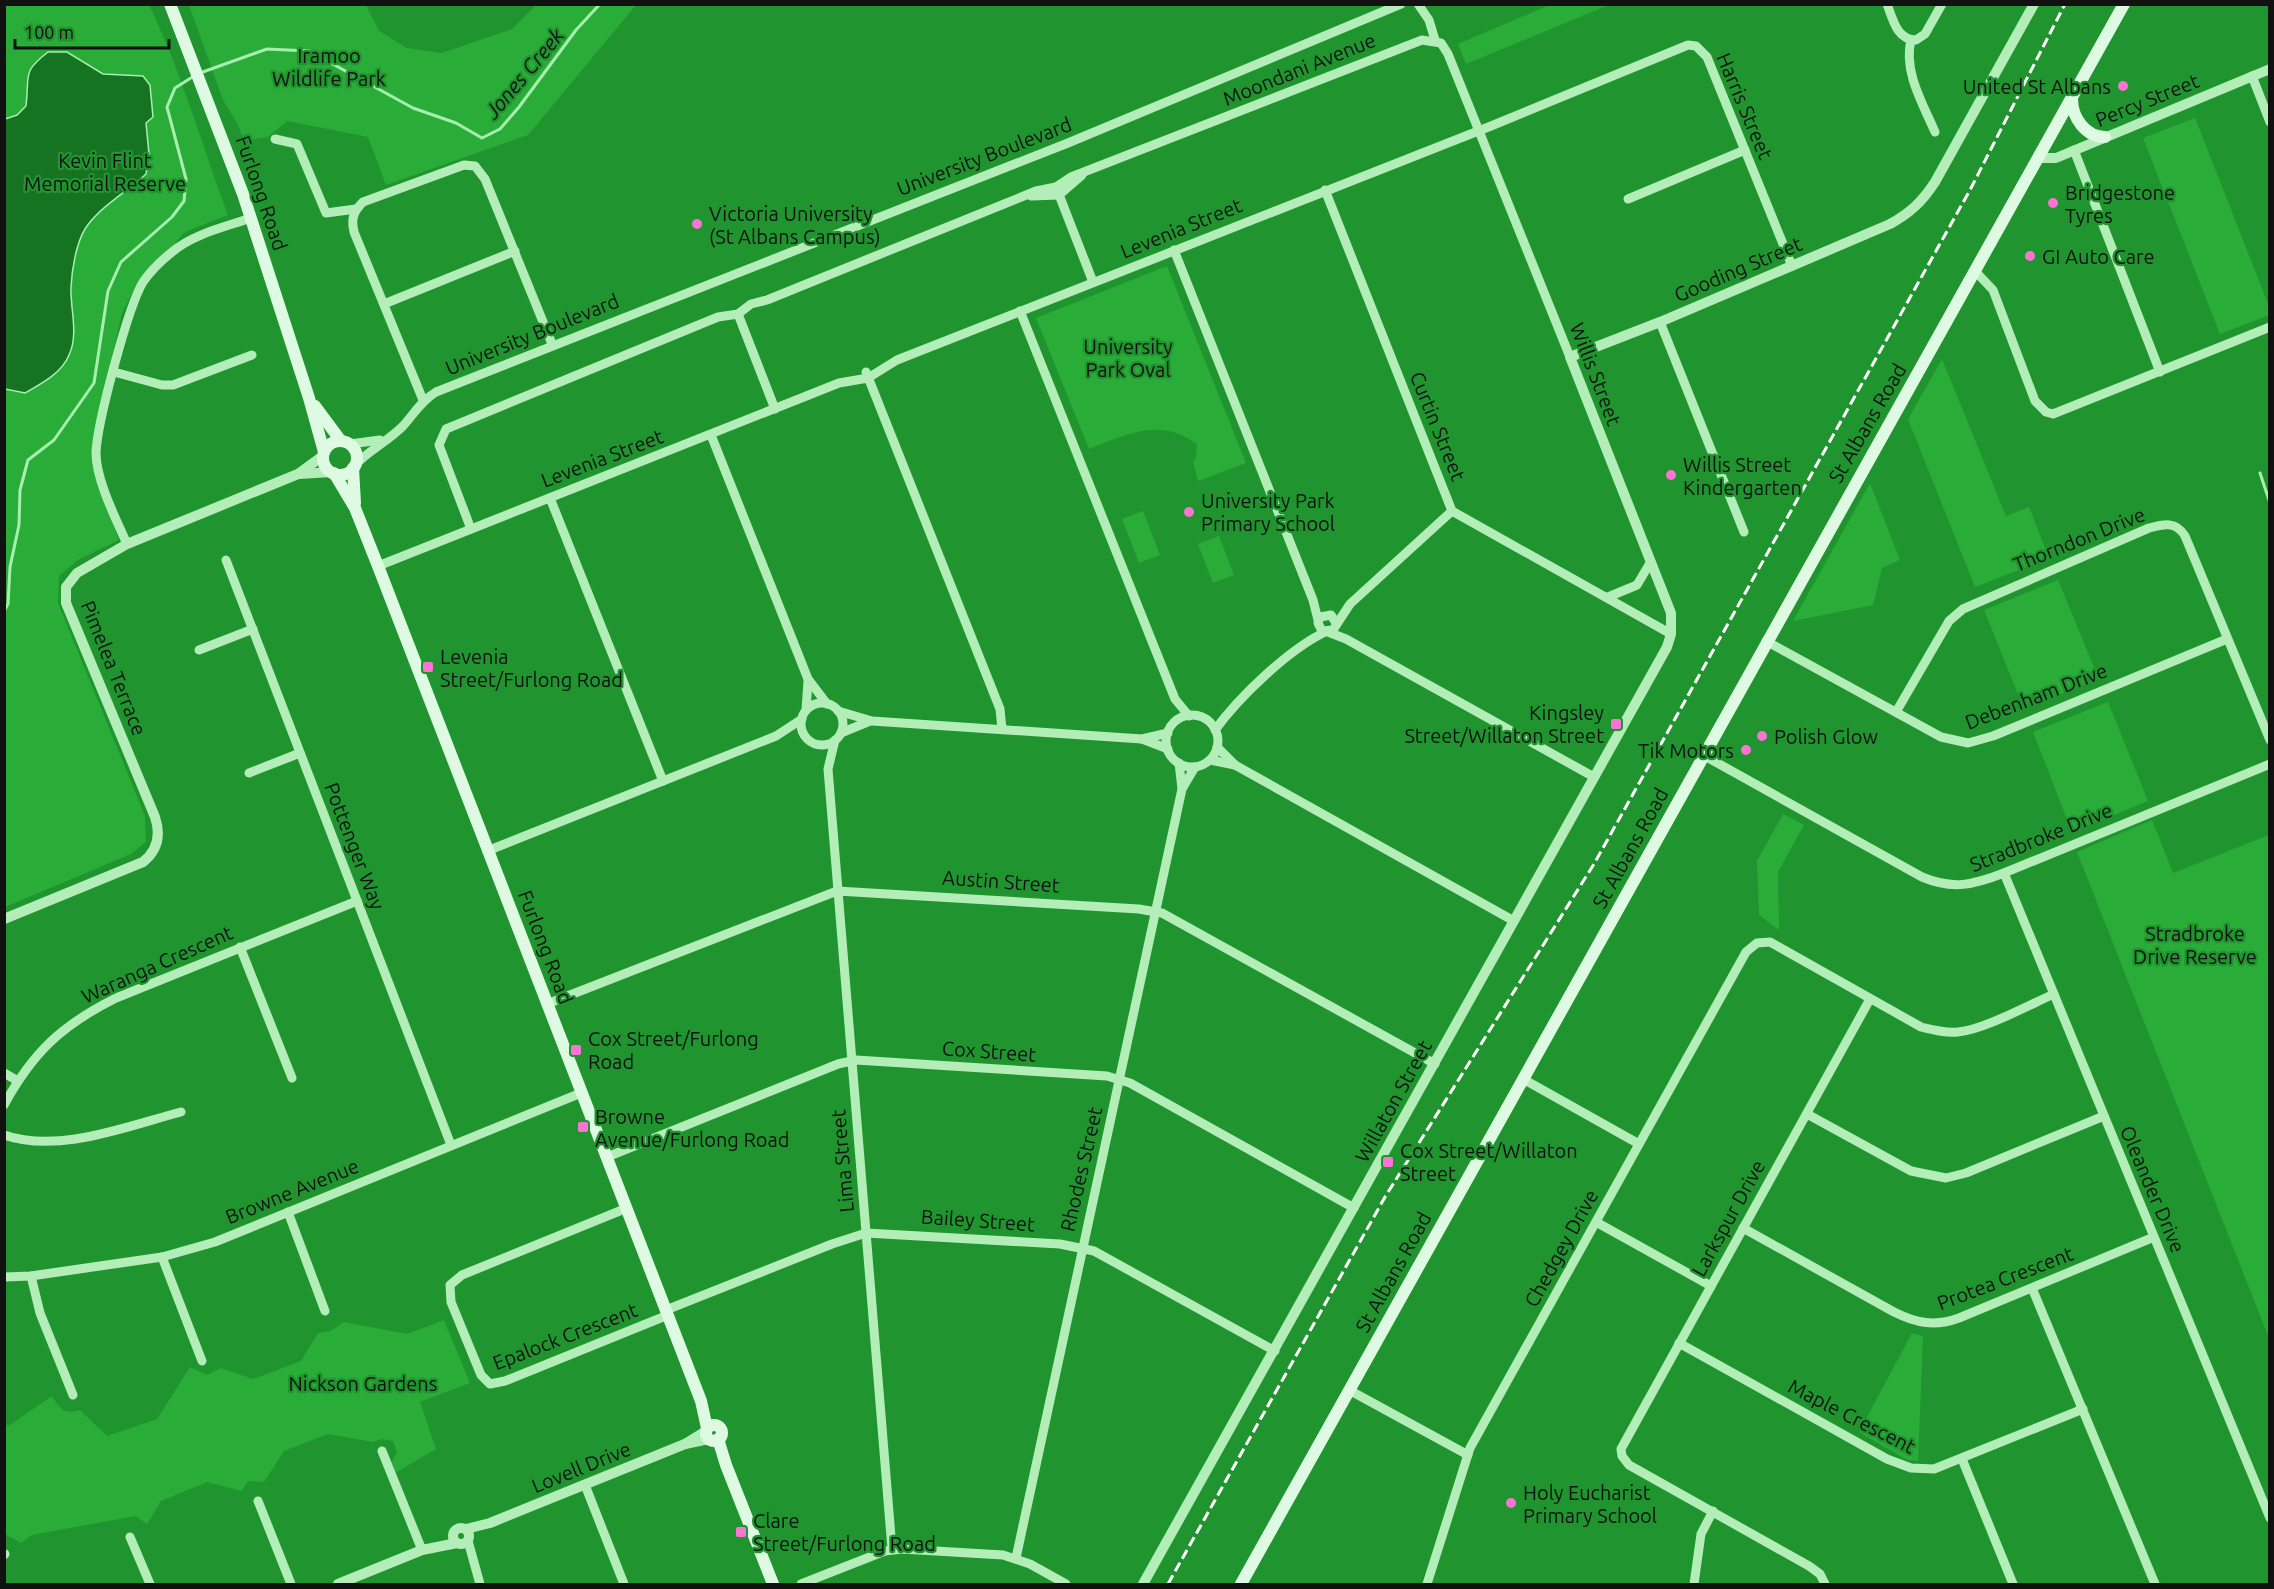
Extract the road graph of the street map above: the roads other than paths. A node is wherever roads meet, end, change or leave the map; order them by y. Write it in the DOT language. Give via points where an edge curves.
graph roads {
  1 [pos="170,4"];
  2 [pos="1401,4"];
  3 [pos="1418,4"];
  4 [pos="1887,4"];
  5 [pos="1942,4"];
  6 [pos="2034,4"];
  7 [pos="2124,4"];
  8 [pos="1435,40"];
  9 [pos="1911,40"];
  10 [pos="2270,69"];
  11 [pos="2252,76"];
  12 [pos="2072,98"];
  13 [pos="2270,122"];
  14 [pos="1480,129"];
  15 [pos="1935,132"];
  16 [pos="2105,137"];
  17 [pos="275,139"];
  18 [pos="1745,150"];
  19 [pos="2074,150"];
  20 [pos="2038,158"];
  21 [pos="1325,190"];
  22 [pos="1057,191"];
  23 [pos="1628,199"];
  24 [pos="356,209"];
  25 [pos="251,218"];
  26 [pos="1174,250"];
  27 [pos="515,251"];
  28 [pos="1792,266"];
  29 [pos="1976,271"];
  30 [pos="1093,282"];
  31 [pos="384,304"];
  32 [pos="1020,311"];
  33 [pos="739,317"];
  34 [pos="1660,322"];
  35 [pos="2270,327"];
  36 [pos="552,344"];
  37 [pos="252,356"];
  38 [pos="1570,357"];
  39 [pos="114,372"];
  40 [pos="2160,372"];
  41 [pos="867,375"];
  42 [pos="309,398"];
  43 [pos="423,400"];
  44 [pos="775,409"];
  45 [pos="711,435"];
  46 [pos="392,436"];
  47 [pos="346,442"];
  48 [pos="324,453"];
  49 [pos="354,467"];
  50 [pos="333,472"];
  51 [pos="298,474"];
  52 [pos="550,498"];
  53 [pos="355,508"];
  54 [pos="1452,511"];
  55 [pos="471,529"];
  56 [pos="1744,532"];
  57 [pos="127,544"];
  58 [pos="226,560"];
  59 [pos="1650,563"];
  60 [pos="378,566"];
  61 [pos="1608,597"];
  62 [pos="1327,620"];
  63 [pos="253,630"];
  64 [pos="1326,632"];
  65 [pos="1671,634"];
  66 [pos="1347,639"];
  67 [pos="2227,639"];
  68 [pos="1766,641"];
  69 [pos="1305,643"];
  70 [pos="199,650"];
  71 [pos="808,679"];
  72 [pos="1175,699"];
  73 [pos="827,704"];
  74 [pos="1232,708"];
  75 [pos="838,711"];
  76 [pos="1896,712"];
  77 [pos="804,715"];
  78 [pos="1189,716"];
  79 [pos="1207,720"];
  80 [pos="872,721"];
  81 [pos="1176,721"];
  82 [pos="1002,729"];
  83 [pos="1215,730"];
  84 [pos="1168,733"];
  85 [pos="776,736"];
  86 [pos="805,736"];
  87 [pos="838,737"];
  88 [pos="1142,739"];
  89 [pos="2270,740"];
  90 [pos="813,743"];
  91 [pos="1217,747"];
  92 [pos="1168,749"];
  93 [pos="300,753"];
  94 [pos="1703,755"];
  95 [pos="1210,760"];
  96 [pos="1179,763"];
  97 [pos="2270,764"];
  98 [pos="1235,765"];
  99 [pos="1195,767"];
  100 [pos="828,769"];
  101 [pos="249,773"];
  102 [pos="1594,777"];
  103 [pos="663,781"];
  104 [pos="1182,789"];
  105 [pos="487,851"];
  106 [pos="2004,873"];
  107 [pos="837,891"];
  108 [pos="357,901"];
  109 [pos="1155,911"];
  110 [pos="4,919"];
  111 [pos="1514,921"];
  112 [pos="240,947"];
  113 [pos="2054,994"];
  114 [pos="1870,999"];
  115 [pos="547,1004"];
  116 [pos="851,1061"];
  117 [pos="1435,1064"];
  118 [pos="4,1073"];
  119 [pos="292,1077"];
  120 [pos="1120,1079"];
  121 [pos="1522,1079"];
  122 [pos="18,1081"];
  123 [pos="581,1093"];
  124 [pos="4,1105"];
  125 [pos="181,1113"];
  126 [pos="1807,1114"];
  127 [pos="2104,1116"];
  128 [pos="4,1135"];
  129 [pos="1639,1144"];
  130 [pos="451,1145"];
  131 [pos="607,1157"];
  132 [pos="1354,1208"];
  133 [pos="627,1209"];
  134 [pos="288,1212"];
  135 [pos="1596,1222"];
  136 [pos="1743,1228"];
  137 [pos="866,1233"];
  138 [pos="2154,1237"];
  139 [pos="1082,1247"];
  140 [pos="162,1257"];
  141 [pos="31,1276"];
  142 [pos="4,1277"];
  143 [pos="1711,1286"];
  144 [pos="2032,1288"];
  145 [pos="325,1311"];
  146 [pos="667,1313"];
  147 [pos="1680,1343"];
  148 [pos="1275,1351"];
  149 [pos="202,1361"];
  150 [pos="1349,1390"];
  151 [pos="73,1395"];
  152 [pos="2083,1409"];
  153 [pos="711,1434"];
  154 [pos="382,1450"];
  155 [pos="1468,1455"];
  156 [pos="1962,1459"];
  157 [pos="585,1485"];
  158 [pos="258,1502"];
  159 [pos="1713,1511"];
  160 [pos="2270,1518"];
  161 [pos="130,1537"];
  162 [pos="462,1538"];
  163 [pos="892,1549"];
  164 [pos="422,1550"];
  165 [pos="1016,1558"];
  166 [pos="150,1584"];
  167 [pos="291,1584"];
  168 [pos="338,1584"];
  169 [pos="480,1584"];
  170 [pos="624,1584"];
  171 [pos="773,1584"];
  172 [pos="801,1584"];
  173 [pos="1066,1584"];
  174 [pos="1143,1584"];
  175 [pos="1241,1584"];
  176 [pos="1427,1584"];
  177 [pos="1694,1584"];
  178 [pos="1825,1584"];
  179 [pos="2013,1584"];
  180 [pos="2155,1584"];
  1 -- 25 [label="main road, Furlong Road"];
  2 -- 36 [label="street, University Boulevard" via="1068,143"];
  3 -- 8 [label="street" via="1429,20"];
  4 -- 9 [label="street" via="1899,34"];
  5 -- 9 [label="street" via="1921,39"];
  6 -- 28 [label="street, Gooding Street" via="1935,182 1917,206 1890,224"];
  7 -- 12 [label="main road, St Albans Road"];
  8 -- 14 [label="street" via="1448,54"];
  8 -- 22 [label="street, Moondani Avenue" via="1413,43 1071,177"];
  9 -- 15 [label="street" via="1910,69"];
  10 -- 11 [label="street, Percy Street"];
  11 -- 13 [label="street"];
  11 -- 16 [label="street, Percy Street"];
  12 -- 16 [label="main road" via="2073,115 2092,135"];
  12 -- 20 [label="main road, St Albans Road"];
  14 -- 18 [label="street, Harris Street" via="1688,45 1696,46 1707,57"];
  14 -- 21 [label="street, Levenia Street"];
  14 -- 38 [label="street, Willis Street"];
  16 -- 19 [label="street, Percy Street"];
  17 -- 24 [label="street" via="297,144 326,213"];
  18 -- 23 [label="street"];
  18 -- 28 [label="street, Harris Street"];
  19 -- 20 [label="street, Percy Street" via="2056,158"];
  19 -- 40 [label="street"];
  20 -- 29 [label="main road, St Albans Road"];
  21 -- 26 [label="street, Levenia Street"];
  21 -- 54 [label="street, Curtin Street"];
  22 -- 30 [label="street"];
  22 -- 33 [label="street, Moondani Avenue" via="1027,196 751,304"];
  24 -- 27 [label="street" via="363,202 464,165 475,166 485,179"];
  24 -- 31 [label="street" via="351,220 354,232"];
  25 -- 39 [label="street" via="183,245 144,281 131,310"];
  25 -- 42 [label="main road, Furlong Road"];
  26 -- 30 [label="street, Levenia Street"];
  26 -- 62 [label="street" via="1313,600"];
  27 -- 31 [label="street"];
  27 -- 36 [label="street"];
  28 -- 34 [label="street, Gooding Street"];
  29 -- 40 [label="street" via="1993,290 2036,401 2048,413 2060,413"];
  29 -- 68 [label="main road, St Albans Road"];
  30 -- 32 [label="street, Levenia Street"];
  31 -- 43 [label="street"];
  32 -- 41 [label="street, Levenia Street" via="884,362"];
  32 -- 72 [label="street"];
  33 -- 44 [label="street"];
  33 -- 55 [label="street, Moondani Avenue" via="718,317 446,429 439,445"];
  34 -- 38 [label="street, Gooding Street"];
  34 -- 56 [label="street"];
  35 -- 40 [label="street"];
  36 -- 43 [label="street, University Boulevard" via="466,378"];
  37 -- 39 [label="street" via="173,385"];
  38 -- 59 [label="street, Willis Street"];
  39 -- 57 [label="street" via="96,454"];
  41 -- 44 [label="street, Levenia Street" via="849,375 839,383"];
  41 -- 82 [label="street" via="1000,709"];
  42 -- 47 [label="main road, Furlong Road"];
  42 -- 48 [label="main road, Furlong Road"];
  43 -- 46 [label="street, University Boulevard"];
  44 -- 45 [label="street, Levenia Street"];
  45 -- 52 [label="street, Levenia Street"];
  45 -- 71 [label="street"];
  46 -- 47 [label="street" via="374,442"];
  46 -- 49 [label="street, University Boulevard" via="367,451"];
  47 -- 48 [label="main road" via="331,444"];
  47 -- 49 [label="main road" via="356,452"];
  48 -- 50 [label="main road" via="325,464"];
  48 -- 51 [label="street, Pimelea Terrace"];
  49 -- 50 [label="main road" via="346,473"];
  49 -- 53 [label="main road, Furlong Road"];
  50 -- 51 [label="street, Pimelea Terrace"];
  50 -- 53 [label="main road, Furlong Road"];
  51 -- 57 [label="street, Pimelea Terrace"];
  52 -- 55 [label="street, Levenia Street"];
  52 -- 103 [label="street"];
  53 -- 60 [label="main road, Furlong Road"];
  54 -- 61 [label="street, Curtin Street"];
  54 -- 62 [label="street"];
  55 -- 60 [label="street, Levenia Street"];
  57 -- 110 [label="street, Pimelea Terrace" via="77,573 66,587 66,603 155,817 159,833 155,849 148,859 135,866"];
  58 -- 63 [label="street, Pottenger Way"];
  59 -- 61 [label="street" via="1636,585"];
  59 -- 65 [label="street, Willis Street" via="1671,613"];
  60 -- 105 [label="main road, Furlong Road"];
  61 -- 65 [label="street, Curtin Street"];
  62 -- 64 [label="street"];
  62 -- 66 [label="street"];
  62 -- 69 [label="street"];
  63 -- 70 [label="street"];
  63 -- 93 [label="street, Pottenger Way"];
  64 -- 66 [label="street"];
  64 -- 69 [label="street"];
  65 -- 102 [label="street, Willaton Street"];
  66 -- 102 [label="street"];
  67 -- 76 [label="street, Debenham Drive" via="1978,741 1948,740"];
  67 -- 76 [label="street, Thorndon Drive" via="2185,536 2175,525 2161,525 1963,609 1949,621"];
  67 -- 89 [label="street, Thorndon Drive"];
  68 -- 76 [label="street, Debenham Drive"];
  68 -- 94 [label="main road, St Albans Road"];
  69 -- 74 [label="street"];
  71 -- 73 [label="street"];
  71 -- 77 [label="street"];
  72 -- 78 [label="street"];
  72 -- 81 [label="street"];
  73 -- 75 [label="street"];
  73 -- 77 [label="street" via="816,704"];
  74 -- 79 [label="street"];
  74 -- 83 [label="street"];
  75 -- 80 [label="street"];
  75 -- 87 [label="street" via="843,722"];
  77 -- 85 [label="street"];
  77 -- 86 [label="street"];
  78 -- 79 [label="street"];
  78 -- 81 [label="street"];
  79 -- 83 [label="street"];
  80 -- 82 [label="street"];
  80 -- 87 [label="street"];
  81 -- 84 [label="street"];
  82 -- 88 [label="street"];
  83 -- 91 [label="street"];
  84 -- 88 [label="street"];
  84 -- 92 [label="street"];
  85 -- 86 [label="street"];
  85 -- 103 [label="street"];
  86 -- 90 [label="street"];
  87 -- 90 [label="street" via="825,745"];
  87 -- 100 [label="street, Lima Street"];
  88 -- 92 [label="street"];
  90 -- 100 [label="street, Lima Street"];
  91 -- 95 [label="street"];
  91 -- 98 [label="street"];
  92 -- 96 [label="street"];
  93 -- 101 [label="street"];
  93 -- 108 [label="street, Pottenger Way"];
  94 -- 106 [label="street, Stradbroke Drive" via="1938,884 1972,885"];
  94 -- 121 [label="main road, St Albans Road" via="1566,1007"];
  95 -- 98 [label="street"];
  95 -- 99 [label="street"];
  96 -- 99 [label="street"];
  96 -- 104 [label="street, Rhodes Street"];
  97 -- 106 [label="street, Stradbroke Drive"];
  98 -- 111 [label="street"];
  99 -- 104 [label="street, Rhodes Street"];
  100 -- 107 [label="street, Lima Street"];
  102 -- 111 [label="street, Willaton Street"];
  103 -- 105 [label="street"];
  104 -- 109 [label="street, Rhodes Street"];
  105 -- 115 [label="main road, Furlong Road"];
  106 -- 113 [label="street, Oleander Drive"];
  107 -- 109 [label="street, Austin Street"];
  107 -- 115 [label="street, Austin Street"];
  107 -- 116 [label="street, Lima Street"];
  108 -- 112 [label="street, Waranga Crescent"];
  108 -- 130 [label="street, Pottenger Way"];
  109 -- 117 [label="street, Austin Street"];
  109 -- 120 [label="street, Rhodes Street"];
  111 -- 117 [label="street, Willaton Street"];
  112 -- 119 [label="street"];
  112 -- 122 [label="street, Waranga Crescent" via="88,1012 45,1044"];
  113 -- 114 [label="street" via="1960,1032 1921,1027"];
  113 -- 127 [label="street, Oleander Drive"];
  114 -- 126 [label="street, Larkspur Drive"];
  114 -- 129 [label="street, Chedgey Drive" via="1770,942 1757,943 1746,952"];
  115 -- 123 [label="main road, Furlong Road"];
  116 -- 120 [label="street, Cox Street"];
  116 -- 131 [label="street, Cox Street"];
  116 -- 137 [label="street, Lima Street"];
  117 -- 132 [label="street, Willaton Street"];
  118 -- 122 [label="street"];
  120 -- 132 [label="street, Cox Street"];
  120 -- 139 [label="street, Rhodes Street"];
  121 -- 129 [label="street"];
  121 -- 150 [label="main road, St Albans Road"];
  122 -- 124 [label="street, Waranga Crescent"];
  123 -- 130 [label="street, Browne Avenue"];
  123 -- 131 [label="main road, Furlong Road"];
  125 -- 128 [label="street" via="57,1142 21,1141"];
  126 -- 127 [label="street" via="1911,1171 1946,1178"];
  126 -- 136 [label="street, Larkspur Drive"];
  127 -- 138 [label="street, Oleander Drive"];
  129 -- 135 [label="street, Chedgey Drive"];
  130 -- 134 [label="street, Browne Avenue"];
  131 -- 133 [label="main road, Furlong Road"];
  132 -- 148 [label="street, Willaton Street"];
  133 -- 146 [label="main road, Furlong Road"];
  133 -- 146 [label="street, Epalock Crescent" via="462,1275 450,1285 451,1302 481,1375 490,1384"];
  134 -- 140 [label="street, Browne Avenue" via="215,1242"];
  134 -- 145 [label="street"];
  135 -- 143 [label="street"];
  135 -- 155 [label="street, Chedgey Drive"];
  136 -- 143 [label="street, Larkspur Drive"];
  136 -- 144 [label="street, Protea Crescent" via="1894,1312 1921,1323 1951,1321"];
  137 -- 139 [label="street, Bailey Street"];
  137 -- 146 [label="street, Bailey Street"];
  137 -- 163 [label="street, Lima Street"];
  138 -- 144 [label="street, Protea Crescent"];
  138 -- 160 [label="street, Oleander Drive"];
  139 -- 148 [label="street, Bailey Street"];
  139 -- 165 [label="street, Rhodes Street"];
  140 -- 141 [label="street, Browne Avenue"];
  140 -- 149 [label="street"];
  141 -- 142 [label="street, Browne Avenue"];
  141 -- 151 [label="street" via="40,1313"];
  143 -- 147 [label="street, Larkspur Drive"];
  144 -- 152 [label="street"];
  146 -- 153 [label="main road, Furlong Road"];
  147 -- 156 [label="street, Maple Crescent" via="1900,1465 1934,1469"];
  147 -- 159 [label="street, Larkspur Drive" via="1622,1446 1622,1456 1633,1468"];
  148 -- 174 [label="street, Willaton Street"];
  150 -- 155 [label="street"];
  150 -- 175 [label="main road, St Albans Road"];
  152 -- 156 [label="street, Maple Crescent"];
  152 -- 180 [label="street"];
  153 -- 157 [label="street, Lovell Drive"];
  153 -- 171 [label="main road, Furlong Road"];
  154 -- 164 [label="street"];
  155 -- 176 [label="street, Chedgey Drive"];
  156 -- 179 [label="street"];
  157 -- 162 [label="street, Lovell Drive"];
  157 -- 170 [label="street"];
  158 -- 167 [label="street"];
  159 -- 177 [label="street" via="1701,1534"];
  159 -- 178 [label="street" via="1816,1570"];
  161 -- 166 [label="street"];
  162 -- 164 [label="street, Lovell Drive"];
  162 -- 169 [label="street"];
  163 -- 165 [label="street"];
  163 -- 172 [label="street"];
  164 -- 168 [label="street, Lovell Drive"];
  165 -- 173 [label="street"];
}
